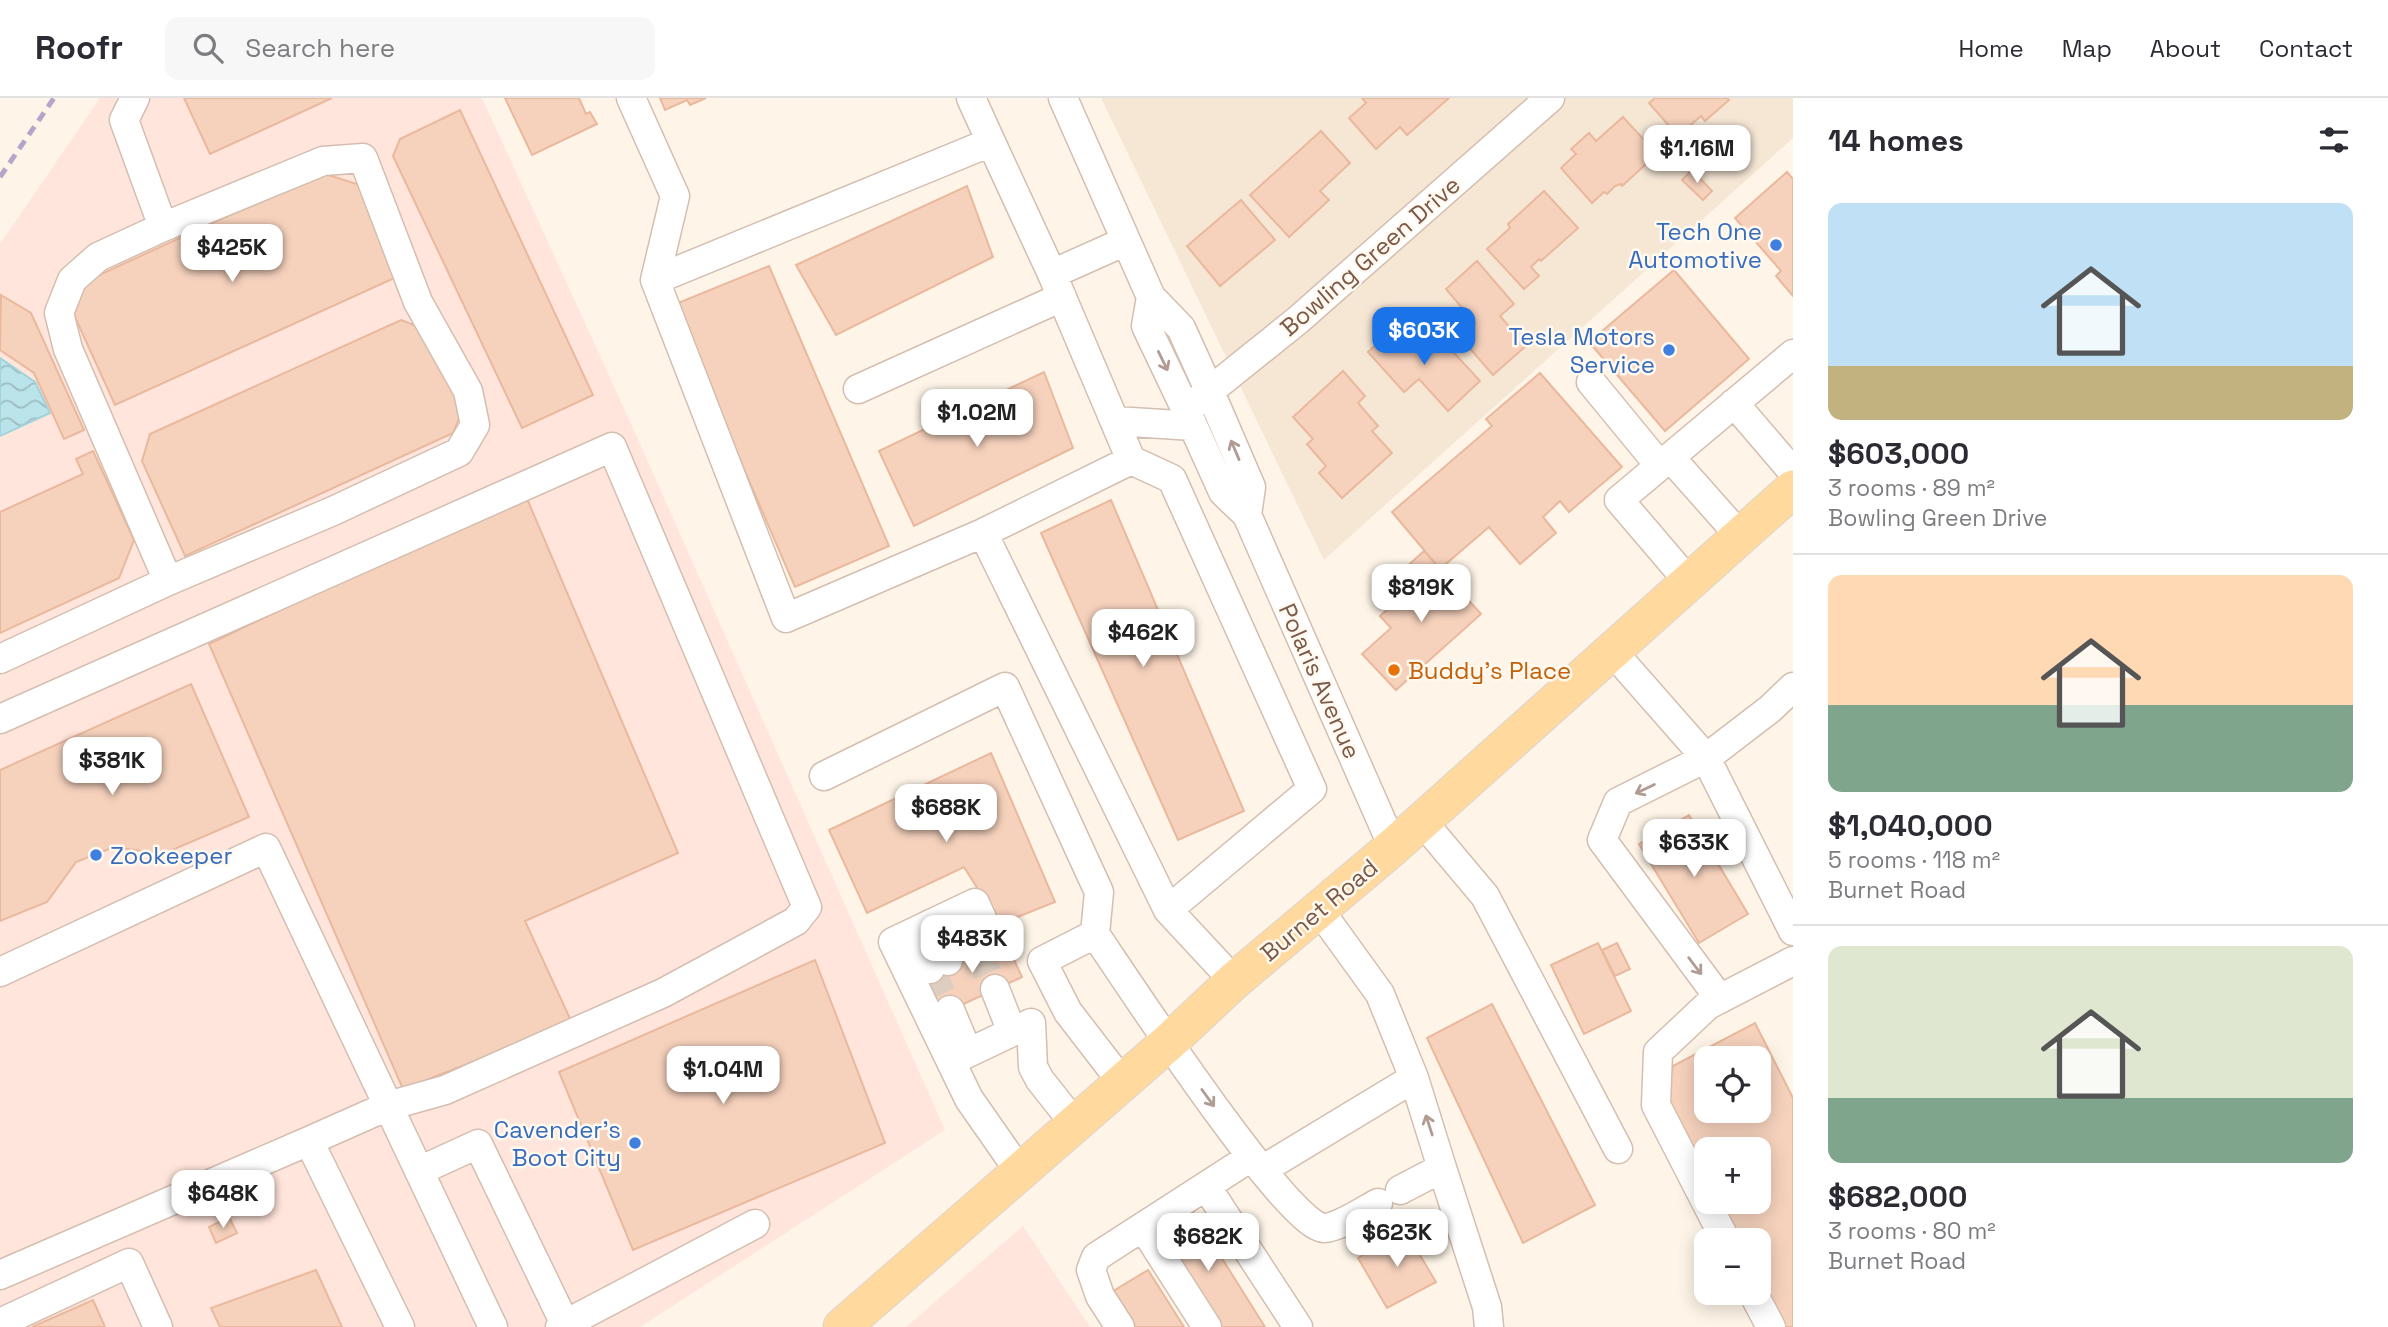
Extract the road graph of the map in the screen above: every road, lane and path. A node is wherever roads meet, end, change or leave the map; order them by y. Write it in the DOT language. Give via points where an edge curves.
graph roads {
  1 [pos="135,98"];
  2 [pos="631,98"];
  3 [pos="971,98"];
  4 [pos="1063,98"];
  5 [pos="1550,98"];
  6 [pos="991,142"];
  7 [pos="163,227"];
  8 [pos="1126,241"];
  9 [pos="655,280"];
  10 [pos="1057,285"];
  11 [pos="1151,297"];
  12 [pos="1792,358"];
  13 [pos="1591,382"];
  14 [pos="858,388"];
  15 [pos="1210,391"];
  16 [pos="1734,403"];
  17 [pos="1189,418"];
  18 [pos="1116,421"];
  19 [pos="1131,460"];
  20 [pos="1665,462"];
  21 [pos="1790,493"];
  22 [pos="1247,515"];
  23 [pos="983,533"];
  24 [pos="1740,536"];
  25 [pos="168,581"];
  26 [pos="1689,582"];
  27 [pos="1612,651"];
  28 [pos="0,659"];
  29 [pos="1793,687"];
  30 [pos="0,719"];
  31 [pos="1706,758"];
  32 [pos="824,776"];
  33 [pos="1422,821"];
  34 [pos="1393,847"];
  35 [pos="1168,910"];
  36 [pos="1320,911"];
  37 [pos="922,928"];
  38 [pos="1793,931"];
  39 [pos="1094,933"];
  40 [pos="984,944"];
  41 [pos="1793,961"];
  42 [pos="939,965"];
  43 [pos="0,972"];
  44 [pos="1234,981"];
  45 [pos="1003,985"];
  46 [pos="1720,999"];
  47 [pos="958,1006"];
  48 [pos="1022,1027"];
  49 [pos="1169,1042"];
  50 [pos="968,1053"];
  51 [pos="1414,1078"];
  52 [pos="1122,1082"];
  53 [pos="388,1106"];
  54 [pos="1074,1123"];
  55 [pos="309,1141"];
  56 [pos="1618,1149"];
  57 [pos="1257,1164"];
  58 [pos="1442,1168"];
  59 [pos="419,1171"];
  60 [pos="1020,1172"];
  61 [pos="1206,1186"];
  62 [pos="755,1224"];
  63 [pos="1143,1227"];
  64 [pos="1719,1228"];
  65 [pos="0,1275"];
  66 [pos="1759,1305"];
  67 [pos="0,1323"];
  68 [pos="563,1326"];
  69 [pos="158,1327"];
  70 [pos="400,1327"];
  71 [pos="493,1327"];
  72 [pos="842,1327"];
  73 [pos="1120,1327"];
  74 [pos="1207,1327"];
  75 [pos="1298,1327"];
  76 [pos="1489,1327"];
  77 [pos="1771,1327"];
  1 -- 7 [label="street" via="124,120"];
  2 -- 9 [label="street" via="675,196"];
  3 -- 6 [label="street"];
  4 -- 8 [label="street, Polaris Avenue"];
  5 -- 15 [label="street, Bowling Green Drive" via="1298,320"];
  6 -- 9 [label="street"];
  6 -- 10 [label="street"];
  7 -- 25 [label="street" via="98,257 72,280 59,313 68,349"];
  7 -- 25 [label="street" via="323,161 363,158 418,302 468,391 475,425 458,452"];
  8 -- 10 [label="street"];
  8 -- 11 [label="street, Polaris Avenue"];
  9 -- 23 [label="street" via="786,618"];
  10 -- 14 [label="street"];
  10 -- 18 [label="street"];
  11 -- 15 [label="street, Polaris Avenue" via="1181,328"];
  11 -- 17 [label="street, Polaris Avenue, one-way" via="1146,326"];
  12 -- 16 [label="street"];
  13 -- 20 [label="street"];
  15 -- 17 [label="street, Bowling Green Drive"];
  22 -- 15 [label="street, Polaris Avenue, one-way" via="1251,487"];
  16 -- 20 [label="street"];
  16 -- 21 [label="street"];
  17 -- 18 [label="street"];
  17 -- 22 [label="street, Polaris Avenue" via="1223,492"];
  18 -- 19 [label="street"];
  19 -- 23 [label="street"];
  19 -- 35 [label="street" via="1172,479 1312,789"];
  20 -- 24 [label="street"];
  20 -- 26 [label="street" via="1619,500"];
  21 -- 24 [label="main road, Burnet Road"];
  22 -- 34 [label="street, Polaris Avenue"];
  23 -- 35 [label="street"];
  24 -- 26 [label="main road, Burnet Road"];
  25 -- 28 [label="street"];
  26 -- 27 [label="main road, Burnet Road"];
  27 -- 31 [label="street"];
  27 -- 33 [label="main road, Burnet Road"];
  29 -- 31 [label="street"];
  30 -- 53 [label="street" via="612,447 807,907 796,921 663,993 445,1090"];
  31 -- 38 [label="street"];
  31 -- 46 [label="street, one-way" via="1618,802 1602,841"];
  32 -- 39 [label="street" via="1004,687 1100,892"];
  33 -- 34 [label="main road, Burnet Road"];
  33 -- 56 [label="street" via="1485,896"];
  34 -- 36 [label="main road, Burnet Road"];
  35 -- 44 [label="street"];
  36 -- 44 [label="main road, Burnet Road"];
  36 -- 51 [label="street" via="1380,994"];
  37 -- 40 [label="street" via="967,907"];
  37 -- 42 [label="street"];
  37 -- 50 [label="street" via="893,942"];
  39 -- 49 [label="street"];
  39 -- 52 [label="street" via="1042,961 1068,1012"];
  41 -- 46 [label="street"];
  43 -- 53 [label="street" via="266,848"];
  44 -- 49 [label="main road, Burnet Road"];
  45 -- 48 [label="street"];
  46 -- 64 [label="street" via="1658,1052 1656,1105"];
  47 -- 50 [label="street"];
  48 -- 50 [label="street"];
  48 -- 54 [label="street" via="1040,1080"];
  49 -- 52 [label="main road, Burnet Road"];
  49 -- 57 [label="street, one-way"];
  50 -- 60 [label="street" via="969,1098"];
  51 -- 57 [label="street"];
  58 -- 51 [label="street, one-way"];
  52 -- 54 [label="main road, Burnet Road"];
  53 -- 55 [label="street"];
  53 -- 59 [label="street"];
  54 -- 60 [label="main road, Burnet Road"];
  55 -- 65 [label="street"];
  55 -- 70 [label="street"];
  57 -- 58 [label="street" via="1315,1225 1325,1228"];
  57 -- 61 [label="street"];
  58 -- 76 [label="street" via="1487,1307"];
  59 -- 68 [label="street" via="478,1144"];
  59 -- 71 [label="street"];
  60 -- 72 [label="main road, Burnet Road"];
  61 -- 63 [label="street"];
  61 -- 75 [label="street"];
  62 -- 68 [label="street"];
  63 -- 73 [label="street" via="1097,1257 1091,1270 1100,1296"];
  63 -- 74 [label="street"];
  66 -- 77 [label="street"];
  67 -- 69 [label="street" via="129,1263"];
}
